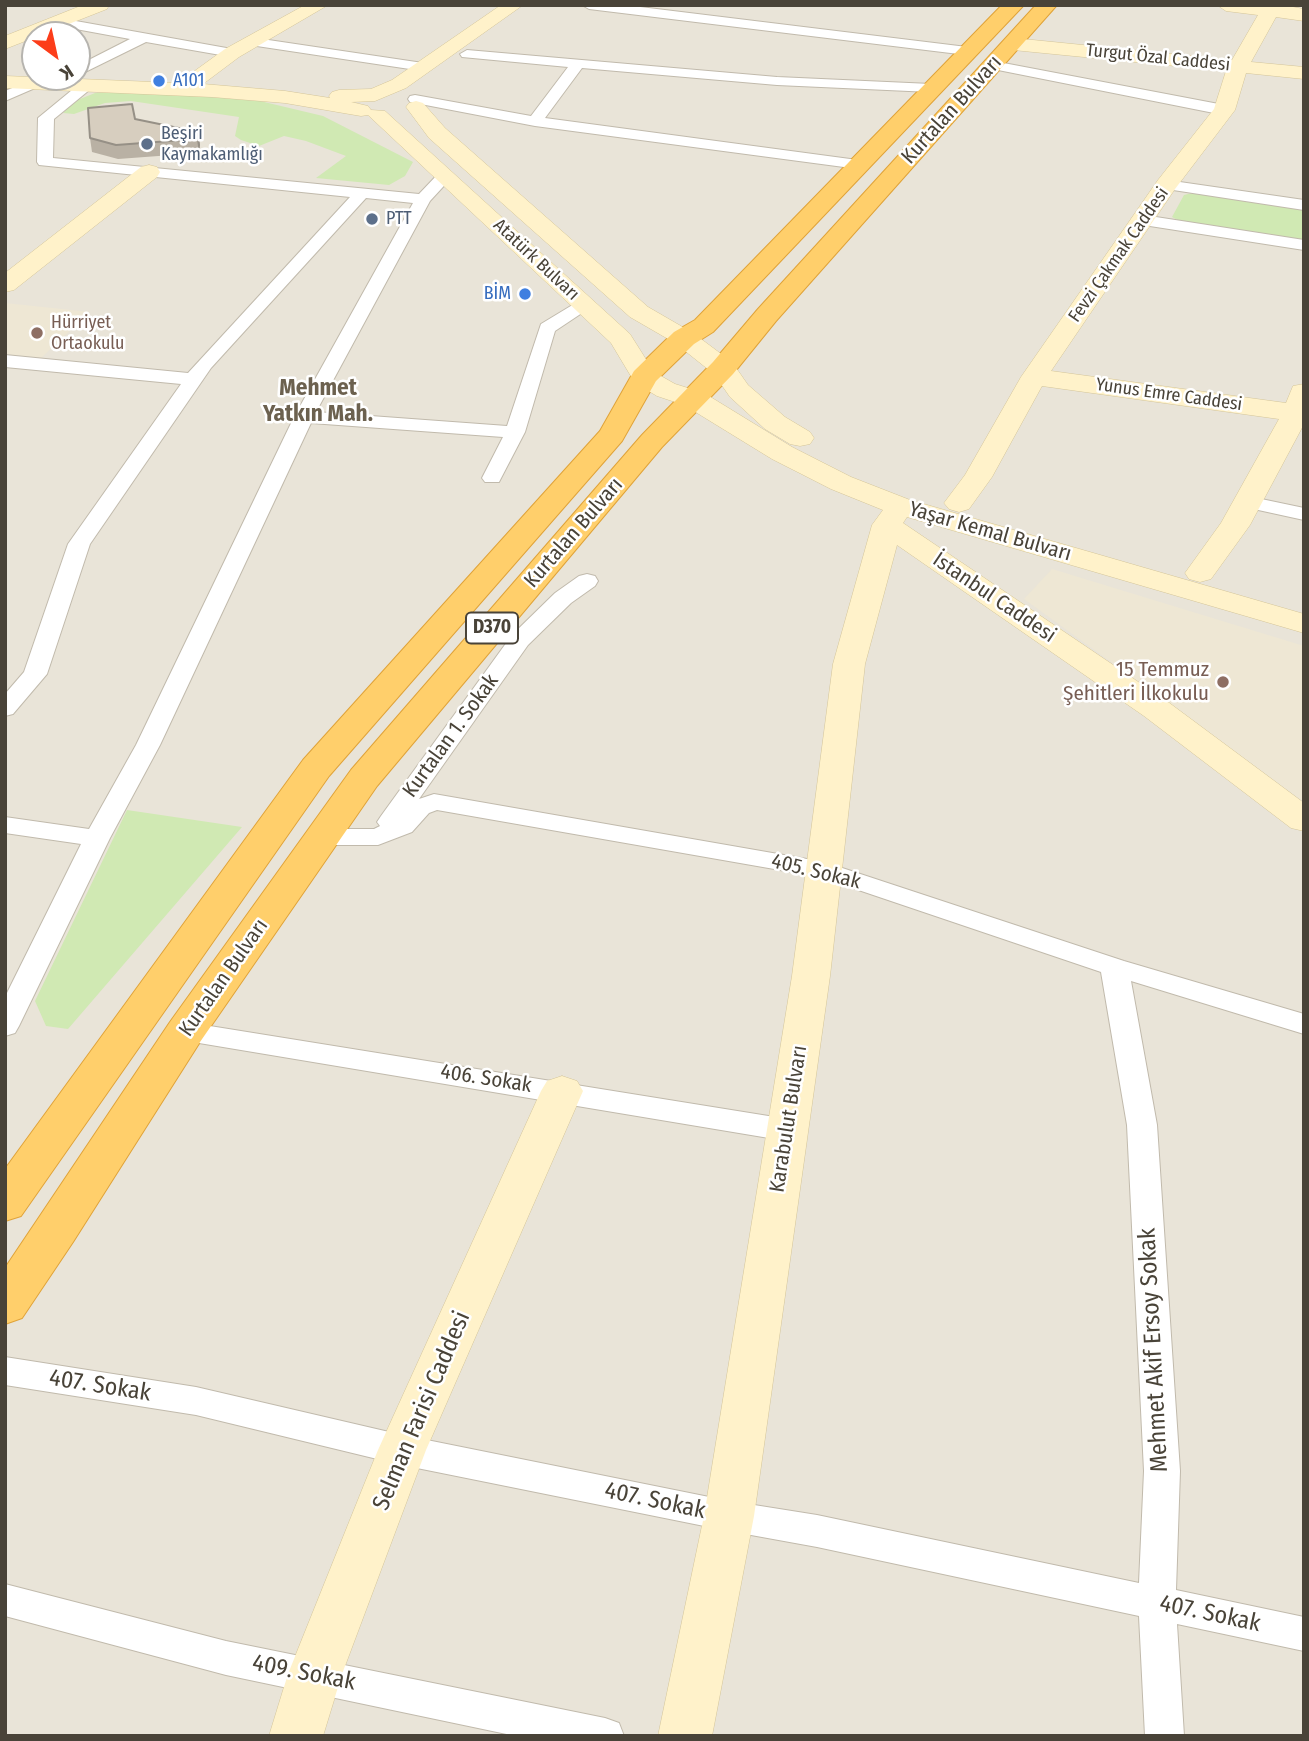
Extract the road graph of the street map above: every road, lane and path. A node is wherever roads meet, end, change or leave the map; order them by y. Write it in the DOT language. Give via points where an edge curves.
graph roads {
  1 [pos="100,5"];
  2 [pos="319,5"];
  3 [pos="589,5"];
  4 [pos="1014,5"];
  5 [pos="1047,5"];
  6 [pos="1226,5"];
  7 [pos="1272,8"];
  8 [pos="522,10"];
  9 [pos="1304,15"];
  10 [pos="61,21"];
  11 [pos="91,28"];
  12 [pos="145,37"];
  13 [pos="255,42"];
  14 [pos="232,53"];
  15 [pos="991,53"];
  16 [pos="467,54"];
  17 [pos="579,63"];
  18 [pos="1238,66"];
  19 [pos="423,67"];
  20 [pos="91,73"];
  21 [pos="1304,73"];
  22 [pos="91,79"];
  23 [pos="930,88"];
  24 [pos="184,89"];
  25 [pos="71,91"];
  26 [pos="415,103"];
  27 [pos="371,107"];
  28 [pos="1224,110"];
  29 [pos="535,121"];
  30 [pos="859,164"];
  31 [pos="149,172"];
  32 [pos="445,176"];
  33 [pos="1166,185"];
  34 [pos="362,193"];
  35 [pos="423,199"];
  36 [pos="1304,205"];
  37 [pos="1143,220"];
  38 [pos="1304,245"];
  39 [pos="5,285"];
  40 [pos="584,305"];
  41 [pos="684,338"];
  42 [pos="5,360"];
  43 [pos="723,368"];
  44 [pos="644,377"];
  45 [pos="1034,377"];
  46 [pos="193,379"];
  47 [pos="694,399"];
  48 [pos="1301,406"];
  49 [pos="304,417"];
  50 [pos="515,432"];
  51 [pos="492,478"];
  52 [pos="1247,502"];
  53 [pos="959,503"];
  54 [pos="1304,514"];
  55 [pos="894,516"];
  56 [pos="1200,573"];
  57 [pos="587,581"];
  58 [pos="1304,604"];
  59 [pos="1304,624"];
  60 [pos="5,709"];
  61 [pos="1304,820"];
  62 [pos="5,825"];
  63 [pos="324,837"];
  64 [pos="379,837"];
  65 [pos="97,838"];
  66 [pos="824,870"];
  67 [pos="1114,967"];
  68 [pos="1304,1024"];
  69 [pos="5,1026"];
  70 [pos="185,1032"];
  71 [pos="562,1091"];
  72 [pos="787,1130"];
  73 [pos="5,1204"];
  74 [pos="5,1305"];
  75 [pos="5,1371"];
  76 [pos="402,1450"];
  77 [pos="729,1516"];
  78 [pos="5,1600"];
  79 [pos="1157,1603"];
  80 [pos="1304,1634"];
  81 [pos="315,1674"];
  82 [pos="296,1736"];
  83 [pos="605,1736"];
  84 [pos="685,1736"];
  85 [pos="1165,1736"];
  1 -- 10 [label="street"];
  2 -- 13 [label="street"];
  3 -- 15 [label="street"];
  4 -- 15 [label="highway, Kurtalan Bulvarı / D370"];
  5 -- 15 [label="highway, Kurtalan Bulvarı / D370"];
  6 -- 7 [label="street"];
  7 -- 9 [label="street"];
  7 -- 18 [label="street, Fevzi Çakmak Caddesi"];
  8 -- 16 [label="street"];
  8 -- 19 [label="street"];
  11 -- 12 [label="street"];
  12 -- 14 [label="street"];
  12 -- 20 [label="street"];
  13 -- 14 [label="street"];
  13 -- 19 [label="street"];
  14 -- 24 [label="street"];
  15 -- 18 [label="street, Turgut Özal Caddesi"];
  15 -- 23 [label="highway, Kurtalan Bulvarı / D370"];
  15 -- 28 [label="street"];
  15 -- 43 [label="highway, Kurtalan Bulvarı / D370"];
  16 -- 17 [label="street"];
  16 -- 26 [label="street" via="416,87"];
  17 -- 23 [label="street" via="776,81"];
  17 -- 29 [label="street"];
  18 -- 21 [label="street, Turgut Özal Caddesi"];
  18 -- 28 [label="street, Fevzi Çakmak Caddesi"];
  19 -- 27 [label="street"];
  22 -- 24 [label="street"];
  23 -- 30 [label="highway, Kurtalan Bulvarı / D370"];
  24 -- 27 [label="street"];
  25 -- 31 [label="street" via="46,118 45,162"];
  26 -- 27 [label="street" via="402,95"];
  26 -- 29 [label="street"];
  26 -- 41 [label="street, Atatürk Bulvarı" via="437,133 639,312"];
  27 -- 32 [label="street, Atatürk Bulvarı"];
  28 -- 33 [label="street, Fevzi Çakmak Caddesi"];
  29 -- 30 [label="street"];
  30 -- 41 [label="highway, Kurtalan Bulvarı / D370" via="704,326"];
  31 -- 34 [label="street"];
  31 -- 39 [label="street"];
  32 -- 35 [label="street"];
  32 -- 40 [label="street, Atatürk Bulvarı"];
  33 -- 36 [label="street"];
  33 -- 37 [label="street, Fevzi Çakmak Caddesi"];
  34 -- 35 [label="street"];
  34 -- 46 [label="street"];
  35 -- 49 [label="street"];
  37 -- 38 [label="street"];
  37 -- 45 [label="street, Fevzi Çakmak Caddesi"];
  40 -- 44 [label="street, Atatürk Bulvarı" via="621,339"];
  40 -- 50 [label="street" via="547,328"];
  41 -- 43 [label="street, Atatürk Bulvarı"];
  41 -- 44 [label="highway, Kurtalan Bulvarı / D370"];
  42 -- 46 [label="street"];
  43 -- 47 [label="highway, Kurtalan Bulvarı / D370"];
  43 -- 53 [label="street, Yaşar Kemal Bulvarı" via="739,391 775,423 827,454"];
  44 -- 47 [label="street"];
  44 -- 73 [label="highway, Kurtalan Bulvarı / D370" via="612,435 316,768"];
  45 -- 48 [label="street, Yunus Emre Caddesi"];
  45 -- 53 [label="street, Fevzi Çakmak Caddesi"];
  46 -- 60 [label="street" via="79,544 35,674"];
  47 -- 55 [label="street, Yaşar Kemal Bulvarı"];
  47 -- 63 [label="highway, Kurtalan Bulvarı / D370" via="652,441 364,778"];
  48 -- 52 [label="street"];
  49 -- 50 [label="street"];
  49 -- 65 [label="street" via="148,745"];
  50 -- 51 [label="street"];
  52 -- 54 [label="street"];
  52 -- 56 [label="street"];
  53 -- 56 [label="street, Yaşar Kemal Bulvarı"];
  55 -- 59 [label="street, Yaşar Kemal Bulvarı"];
  55 -- 61 [label="street, İstanbul Caddesi"];
  55 -- 66 [label="street, Karabulut Bulvarı" via="849,664"];
  56 -- 58 [label="street, Yaşar Kemal Bulvarı"];
  57 -- 64 [label="street, Kurtalan 1. Sokak" via="520,640"];
  62 -- 65 [label="street"];
  63 -- 64 [label="street, 405. Sokak"];
  63 -- 70 [label="highway, Kurtalan Bulvarı / D370"];
  64 -- 66 [label="street, 405. Sokak" via="403,826 420,808 434,802"];
  65 -- 69 [label="street"];
  66 -- 67 [label="street, 405. Sokak"];
  66 -- 72 [label="street, Karabulut Bulvarı"];
  67 -- 68 [label="street, 405. Sokak"];
  67 -- 79 [label="street, Mehmet Akif Ersoy Sokak" via="1142,1125 1162,1471"];
  70 -- 71 [label="street, 406. Sokak"];
  70 -- 74 [label="highway, Kurtalan Bulvarı / D370"];
  71 -- 72 [label="street, 406. Sokak"];
  71 -- 76 [label="street, Selman Farisi Caddesi"];
  72 -- 77 [label="street, Karabulut Bulvarı"];
  75 -- 76 [label="street, 407. Sokak" via="196,1401"];
  76 -- 77 [label="street, 407. Sokak"];
  76 -- 81 [label="street, Selman Farisi Caddesi"];
  77 -- 79 [label="street, 407. Sokak"];
  77 -- 84 [label="street, Karabulut Bulvarı"];
  78 -- 81 [label="street, 409. Sokak" via="226,1658"];
  79 -- 80 [label="street, 407. Sokak"];
  79 -- 85 [label="street, Mehmet Akif Ersoy Sokak"];
  81 -- 82 [label="street, Selman Farisi Caddesi"];
  81 -- 83 [label="street, 409. Sokak"];
}
